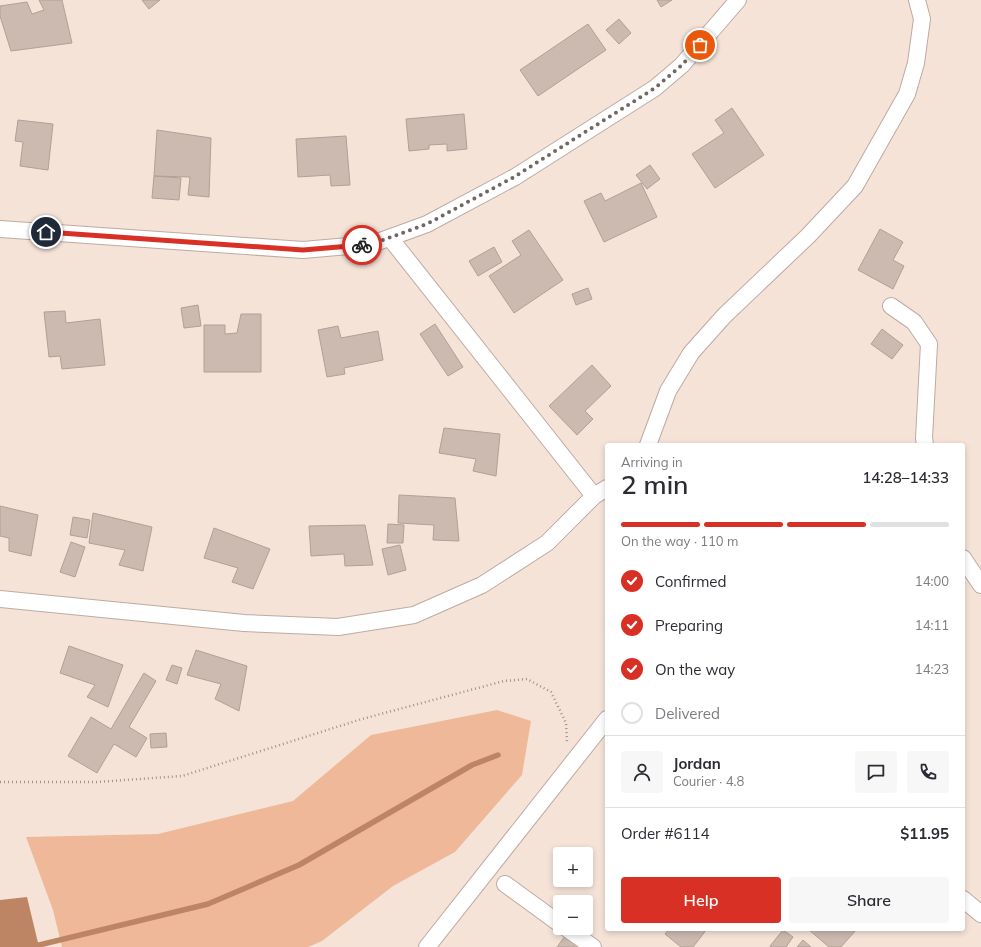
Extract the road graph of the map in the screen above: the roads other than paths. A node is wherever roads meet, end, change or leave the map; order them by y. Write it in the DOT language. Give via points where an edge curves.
graph roads {
  1 [pos="738,0"];
  2 [pos="917,0"];
  3 [pos="0,229"];
  4 [pos="390,238"];
  5 [pos="891,306"];
  6 [pos="649,443"];
  7 [pos="925,443"];
  8 [pos="600,492"];
  9 [pos="965,561"];
  10 [pos="981,585"];
  11 [pos="0,599"];
  12 [pos="605,722"];
  13 [pos="505,884"];
  14 [pos="965,901"];
  15 [pos="981,914"];
  16 [pos="553,919"];
  17 [pos="576,935"];
  18 [pos="427,947"];
  19 [pos="593,947"];
  1 -- 4 [label="street" via="682,65 655,88 514,177 427,224"];
  2 -- 6 [label="street" via="922,19 916,63 907,94 855,186 808,236 724,316 692,353 668,391"];
  3 -- 4 [label="street" via="303,250 372,244"];
  4 -- 8 [label="street"];
  5 -- 7 [label="street" via="914,322 929,344"];
  8 -- 11 [label="street" via="547,543 482,585 414,615 338,627 244,622"];
  9 -- 10 [label="street"];
  12 -- 18 [label="street"];
  13 -- 16 [label="street"];
  14 -- 15 [label="street"];
  17 -- 19 [label="street"];
}
